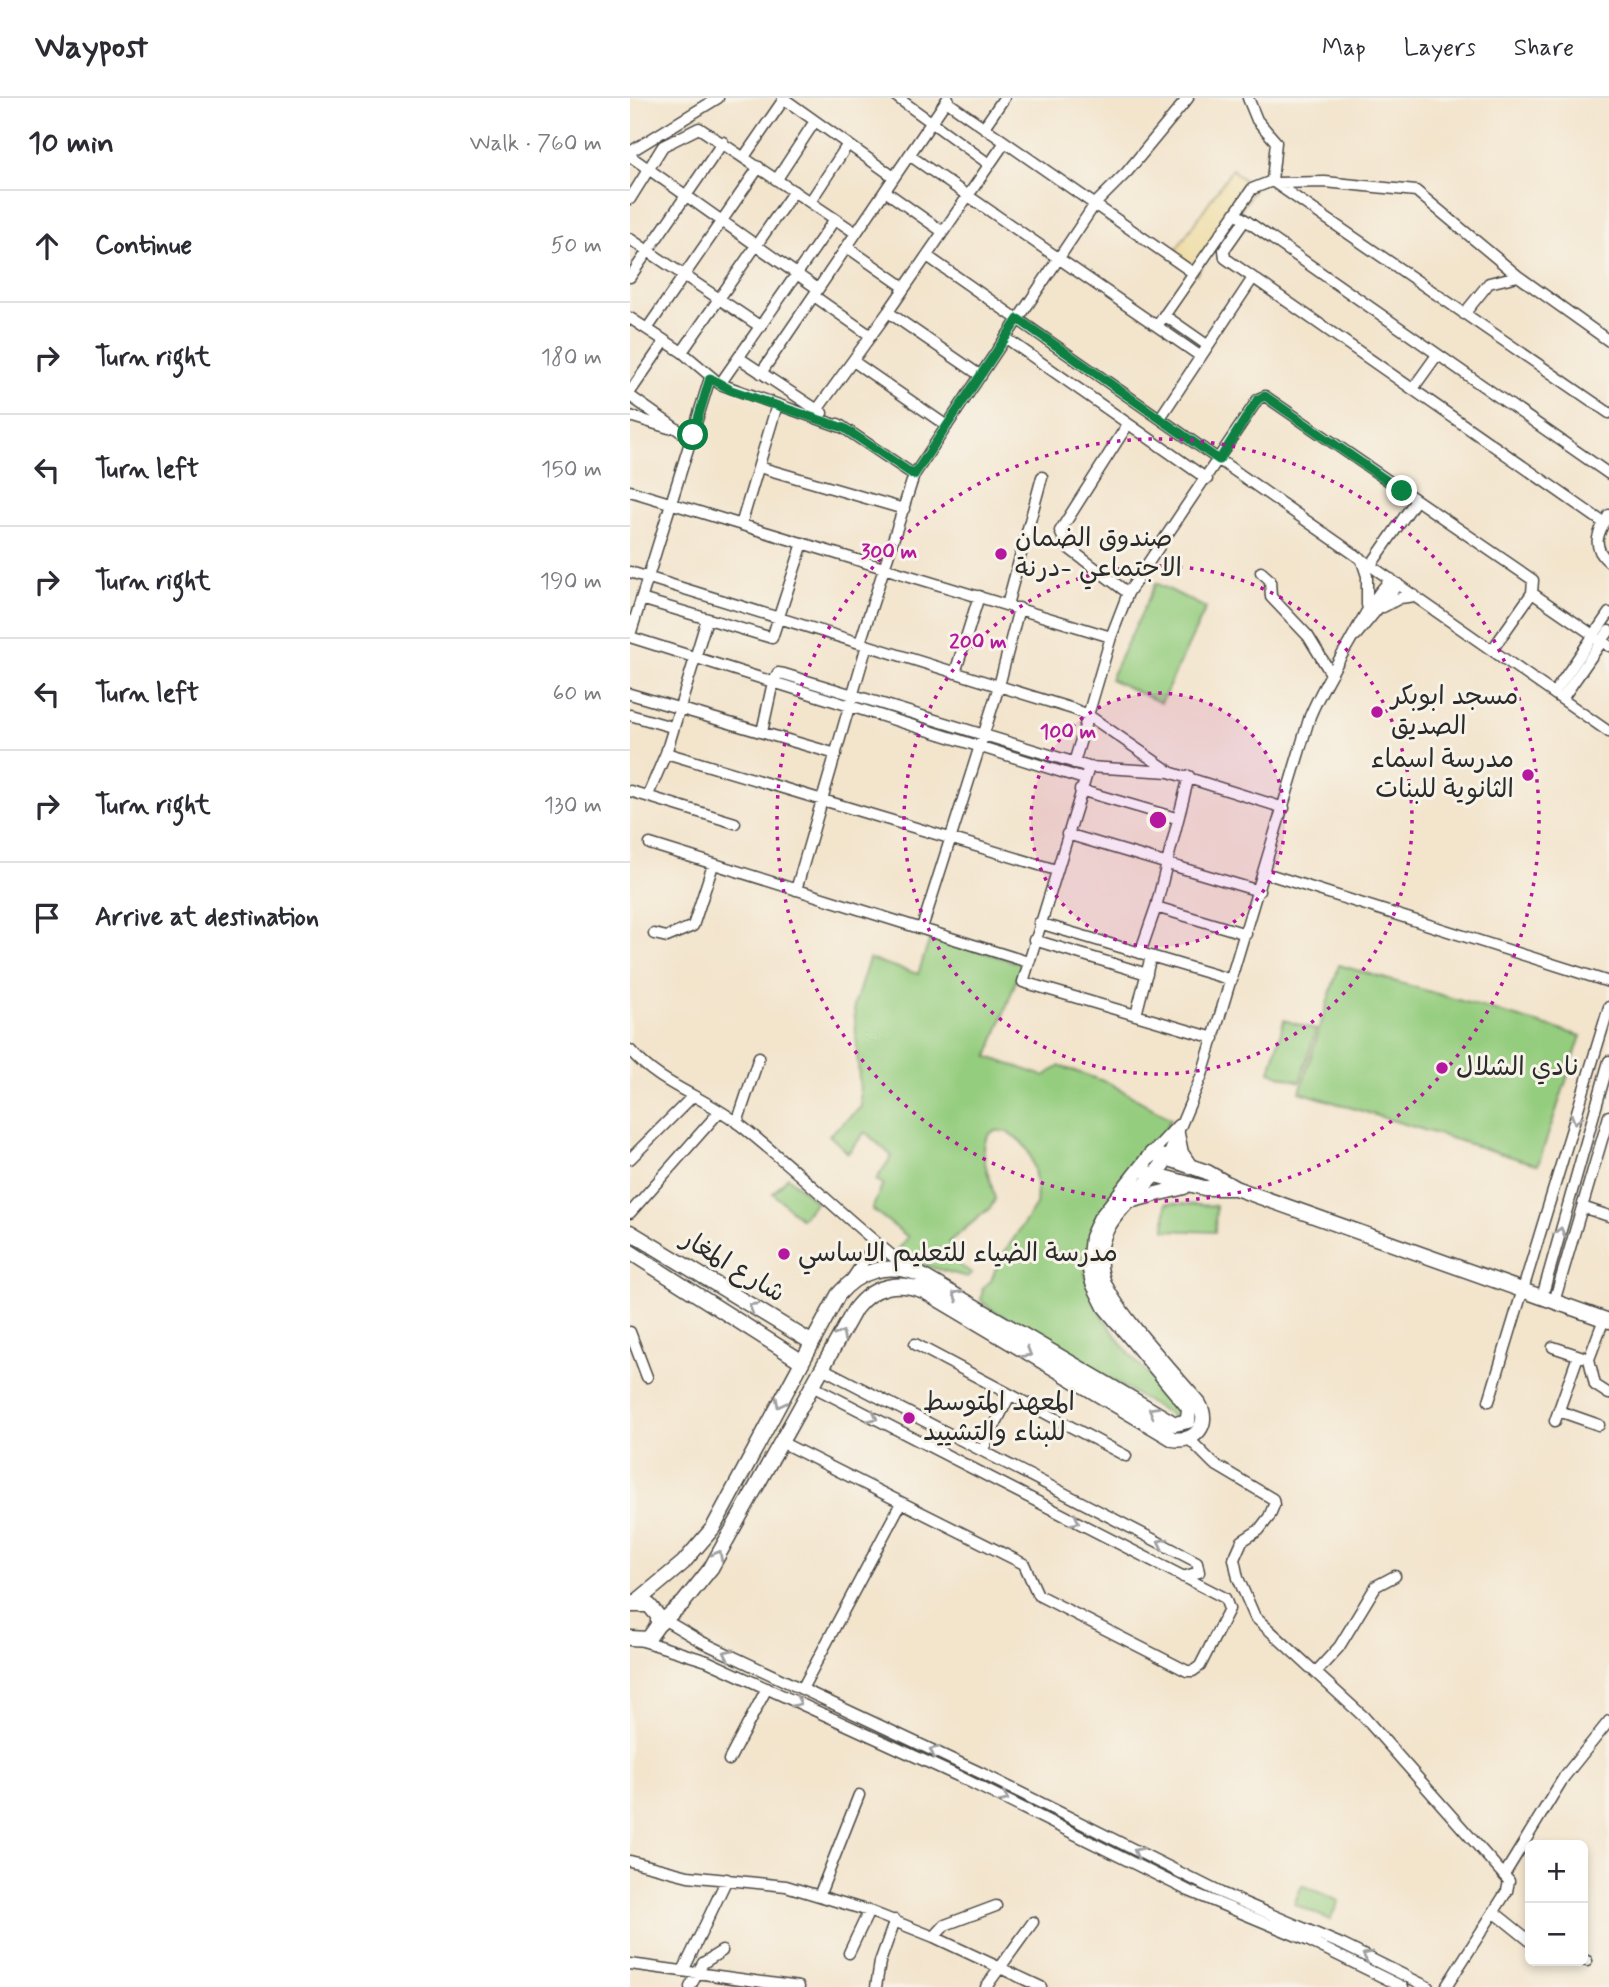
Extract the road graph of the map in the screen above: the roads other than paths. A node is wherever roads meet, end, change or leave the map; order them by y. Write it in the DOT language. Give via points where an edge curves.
graph roads {
  1 [pos="718,98"];
  2 [pos="783,98"];
  3 [pos="898,98"];
  4 [pos="1004,98"];
  5 [pos="1188,98"];
  6 [pos="1240,98"];
  7 [pos="1248,98"];
  8 [pos="947,99"];
  9 [pos="1254,116"];
  10 [pos="815,121"];
  11 [pos="932,121"];
  12 [pos="984,127"];
  13 [pos="723,142"];
  14 [pos="1005,142"];
  15 [pos="848,144"];
  16 [pos="630,154"];
  17 [pos="909,155"];
  18 [pos="744,157"];
  19 [pos="989,164"];
  20 [pos="759,167"];
  21 [pos="650,170"];
  22 [pos="894,177"];
  23 [pos="777,179"];
  24 [pos="1275,182"];
  25 [pos="794,191"];
  26 [pos="885,191"];
  27 [pos="968,195"];
  28 [pos="686,196"];
  29 [pos="630,199"];
  30 [pos="810,202"];
  31 [pos="1095,204"];
  32 [pos="1235,213"];
  33 [pos="835,219"];
  34 [pos="720,220"];
  35 [pos="1245,220"];
  36 [pos="943,232"];
  37 [pos="856,233"];
  38 [pos="630,239"];
  39 [pos="756,245"];
  40 [pos="847,247"];
  41 [pos="648,251"];
  42 [pos="927,256"];
  43 [pos="1059,258"];
  44 [pos="1192,272"];
  45 [pos="684,274"];
  46 [pos="797,274"];
  47 [pos="1518,276"];
  48 [pos="630,277"];
  49 [pos="1252,278"];
  50 [pos="904,287"];
  51 [pos="816,292"];
  52 [pos="719,299"];
  53 [pos="888,312"];
  54 [pos="1464,314"];
  55 [pos="1164,315"];
  56 [pos="630,318"];
  57 [pos="1018,319"];
  58 [pos="1157,326"];
  59 [pos="761,327"];
  60 [pos="647,329"];
  61 [pos="871,335"];
  62 [pos="1006,338"];
  63 [pos="665,341"];
  64 [pos="1609,341"];
  65 [pos="1207,345"];
  66 [pos="682,352"];
  67 [pos="1437,355"];
  68 [pos="1200,356"];
  69 [pos="738,358"];
  70 [pos="853,361"];
  71 [pos="761,373"];
  72 [pos="981,376"];
  73 [pos="715,381"];
  74 [pos="1414,387"];
  75 [pos="630,394"];
  76 [pos="777,405"];
  77 [pos="817,410"];
  78 [pos="1609,412"];
  79 [pos="630,416"];
  80 [pos="1160,418"];
  81 [pos="1128,424"];
  82 [pos="947,426"];
  83 [pos="844,428"];
  84 [pos="681,432"];
  85 [pos="693,435"];
  86 [pos="1219,460"];
  87 [pos="759,467"];
  88 [pos="1609,474"];
  89 [pos="914,475"];
  90 [pos="1042,477"];
  91 [pos="1207,479"];
  92 [pos="630,491"];
  93 [pos="1416,500"];
  94 [pos="671,504"];
  95 [pos="904,509"];
  96 [pos="1606,519"];
  97 [pos="741,525"];
  98 [pos="803,543"];
  99 [pos="1361,558"];
  100 [pos="1609,562"];
  101 [pos="1371,565"];
  102 [pos="885,568"];
  103 [pos="630,572"];
  104 [pos="1261,572"];
  105 [pos="648,578"];
  106 [pos="1394,582"];
  107 [pos="1128,593"];
  108 [pos="1532,593"];
  109 [pos="979,596"];
  110 [pos="1415,596"];
  111 [pos="641,599"];
  112 [pos="1007,605"];
  113 [pos="1019,608"];
  114 [pos="1371,609"];
  115 [pos="1609,613"];
  116 [pos="779,618"];
  117 [pos="707,619"];
  118 [pos="630,636"];
  119 [pos="1111,637"];
  120 [pos="1603,638"];
  121 [pos="864,644"];
  122 [pos="1492,650"];
  123 [pos="695,660"];
  124 [pos="1329,672"];
  125 [pos="956,673"];
  126 [pos="773,682"];
  127 [pos="999,686"];
  128 [pos="630,694"];
  129 [pos="1558,696"];
  130 [pos="852,701"];
  131 [pos="678,709"];
  132 [pos="630,715"];
  133 [pos="1088,715"];
  134 [pos="672,727"];
  135 [pos="1609,732"];
  136 [pos="762,733"];
  137 [pos="981,739"];
  138 [pos="666,753"];
  139 [pos="836,754"];
  140 [pos="1074,763"];
  141 [pos="1089,767"];
  142 [pos="1169,772"];
  143 [pos="1189,776"];
  144 [pos="1082,785"];
  145 [pos="630,791"];
  146 [pos="648,795"];
  147 [pos="823,798"];
  148 [pos="1284,808"];
  149 [pos="1176,818"];
  150 [pos="735,823"];
  151 [pos="1067,834"];
  152 [pos="951,837"];
  153 [pos="650,844"];
  154 [pos="1165,863"];
  155 [pos="713,865"];
  156 [pos="1056,870"];
  157 [pos="1265,873"];
  158 [pos="796,890"];
  159 [pos="1259,891"];
  160 [pos="1156,907"];
  161 [pos="1039,923"];
  162 [pos="922,928"];
  163 [pos="654,934"];
  164 [pos="1246,934"];
  165 [pos="1034,940"];
  166 [pos="1146,954"];
  167 [pos="1028,962"];
  168 [pos="1147,974"];
  169 [pos="1232,980"];
  170 [pos="1609,982"];
  171 [pos="1609,1007"];
  172 [pos="1136,1015"];
  173 [pos="1214,1038"];
  174 [pos="630,1050"];
  175 [pos="759,1057"];
  176 [pos="1609,1061"];
  177 [pos="693,1096"];
  178 [pos="720,1111"];
  179 [pos="1609,1116"];
  180 [pos="737,1123"];
  181 [pos="1179,1129"];
  182 [pos="1585,1141"];
  183 [pos="1604,1147"];
  184 [pos="1153,1153"];
  185 [pos="1168,1156"];
  186 [pos="630,1159"];
  187 [pos="1189,1165"];
  188 [pos="1141,1167"];
  189 [pos="1153,1177"];
  190 [pos="1194,1185"];
  191 [pos="1235,1188"];
  192 [pos="1128,1202"];
  193 [pos="1582,1207"];
  194 [pos="630,1213"];
  195 [pos="1609,1216"];
  196 [pos="630,1232"];
  197 [pos="872,1240"];
  198 [pos="650,1245"];
  199 [pos="636,1255"];
  200 [pos="912,1271"];
  201 [pos="849,1283"];
  202 [pos="1523,1290"];
  203 [pos="1548,1299"];
  204 [pos="1607,1320"];
  205 [pos="630,1332"];
  206 [pos="811,1342"];
  207 [pos="915,1344"];
  208 [pos="1553,1347"];
  209 [pos="1583,1357"];
  210 [pos="801,1362"];
  211 [pos="822,1368"];
  212 [pos="648,1377"];
  213 [pos="813,1386"];
  214 [pos="1609,1394"];
  215 [pos="1010,1395"];
  216 [pos="1489,1401"];
  217 [pos="1599,1425"];
  218 [pos="1189,1439"];
  219 [pos="781,1443"];
  220 [pos="982,1451"];
  221 [pos="1126,1456"];
  222 [pos="901,1503"];
  223 [pos="683,1563"];
  224 [pos="1199,1572"];
  225 [pos="1395,1576"];
  226 [pos="1183,1577"];
  227 [pos="703,1580"];
  228 [pos="1203,1587"];
  229 [pos="633,1604"];
  230 [pos="660,1620"];
  231 [pos="688,1634"];
  232 [pos="634,1641"];
  233 [pos="680,1650"];
  234 [pos="1316,1672"];
  235 [pos="766,1688"];
  236 [pos="802,1689"];
  237 [pos="1609,1721"];
  238 [pos="729,1760"];
  239 [pos="859,1795"];
  240 [pos="630,1861"];
  241 [pos="1504,1875"];
  242 [pos="727,1879"];
  243 [pos="819,1896"];
  244 [pos="996,1906"];
  245 [pos="869,1911"];
  246 [pos="1494,1912"];
  247 [pos="895,1920"];
  248 [pos="1033,1922"];
  249 [pos="934,1937"];
  250 [pos="1525,1937"];
  251 [pos="722,1951"];
  252 [pos="849,1953"];
  253 [pos="630,1964"];
  254 [pos="1000,1967"];
  255 [pos="683,1971"];
  256 [pos="697,1973"];
  257 [pos="742,1982"];
  258 [pos="690,1987"];
  259 [pos="799,1987"];
  260 [pos="876,1987"];
  261 [pos="986,1987"];
  262 [pos="1041,1987"];
  263 [pos="1403,1987"];
  264 [pos="1428,1987"];
  265 [pos="1446,1987"];
  1 -- 16 [label="street"];
  2 -- 10 [label="street"];
  2 -- 18 [label="street"];
  3 -- 11 [label="street"];
  4 -- 12 [label="street"];
  5 -- 31 [label="street"];
  6 -- 9 [label="street"];
  7 -- 9 [label="street"];
  8 -- 11 [label="street"];
  8 -- 12 [label="street"];
  9 -- 24 [label="street" via="1276,142"];
  10 -- 15 [label="street"];
  10 -- 23 [label="street"];
  11 -- 17 [label="street"];
  11 -- 19 [label="street"];
  12 -- 14 [label="street"];
  13 -- 18 [label="street"];
  13 -- 21 [label="street" via="699,128 663,146"];
  13 -- 28 [label="street"];
  14 -- 19 [label="street"];
  14 -- 31 [label="street"];
  15 -- 22 [label="street"];
  15 -- 30 [label="street"];
  16 -- 21 [label="street"];
  17 -- 22 [label="street"];
  17 -- 27 [label="street"];
  18 -- 20 [label="street"];
  19 -- 27 [label="street"];
  20 -- 23 [label="street"];
  20 -- 34 [label="street"];
  21 -- 28 [label="street"];
  21 -- 29 [label="street"];
  22 -- 26 [label="street"];
  23 -- 25 [label="street"];
  24 -- 32 [label="street" via="1252,189"];
  24 -- 47 [label="street" via="1416,191"];
  24 -- 54 [label="street"];
  25 -- 30 [label="street"];
  25 -- 39 [label="street"];
  26 -- 36 [label="street"];
  26 -- 37 [label="street"];
  27 -- 36 [label="street"];
  27 -- 43 [label="street"];
  28 -- 34 [label="street"];
  28 -- 41 [label="street"];
  30 -- 33 [label="street"];
  31 -- 43 [label="street"];
  31 -- 44 [label="street"];
  32 -- 35 [label="street"];
  32 -- 44 [label="street"];
  33 -- 37 [label="street"];
  33 -- 46 [label="street"];
  34 -- 39 [label="street"];
  34 -- 45 [label="street"];
  35 -- 49 [label="street" via="1223,255"];
  35 -- 67 [label="street"];
  36 -- 42 [label="street"];
  37 -- 40 [label="street"];
  38 -- 41 [label="street"];
  39 -- 46 [label="street"];
  39 -- 52 [label="street"];
  40 -- 50 [label="street"];
  40 -- 51 [label="street"];
  41 -- 45 [label="street"];
  41 -- 48 [label="street"];
  42 -- 50 [label="street"];
  42 -- 57 [label="street"];
  43 -- 57 [label="street"];
  43 -- 58 [label="street"];
  44 -- 55 [label="street"];
  45 -- 52 [label="street"];
  45 -- 60 [label="street"];
  46 -- 51 [label="street"];
  46 -- 59 [label="street"];
  47 -- 54 [label="street" via="1489,283"];
  47 -- 64 [label="street"];
  49 -- 65 [label="street"];
  49 -- 74 [label="street"];
  50 -- 53 [label="street"];
  51 -- 61 [label="street"];
  51 -- 71 [label="street"];
  52 -- 59 [label="street"];
  52 -- 66 [label="street"];
  53 -- 61 [label="street"];
  53 -- 72 [label="street"];
  54 -- 78 [label="street"];
  55 -- 58 [label="street"];
  55 -- 65 [label="street"];
  56 -- 60 [label="street"];
  57 -- 62 [label="street"];
  57 -- 80 [label="street"];
  58 -- 68 [label="street"];
  59 -- 69 [label="street"];
  60 -- 63 [label="street"];
  61 -- 70 [label="street"];
  62 -- 72 [label="street"];
  62 -- 81 [label="street"];
  63 -- 66 [label="street"];
  63 -- 75 [label="street"];
  65 -- 68 [label="street"];
  66 -- 73 [label="street"];
  67 -- 74 [label="street"];
  67 -- 88 [label="street"];
  68 -- 80 [label="street"];
  69 -- 71 [label="street"];
  69 -- 73 [label="street"];
  70 -- 77 [label="street"];
  70 -- 82 [label="street"];
  71 -- 77 [label="street"];
  72 -- 82 [label="street"];
  73 -- 76 [label="street"];
  73 -- 85 [label="street"];
  74 -- 96 [label="street"];
  75 -- 84 [label="street"];
  76 -- 83 [label="street"];
  76 -- 87 [label="street"];
  77 -- 83 [label="street"];
  79 -- 84 [label="street"];
  80 -- 86 [label="street"];
  81 -- 91 [label="street"];
  81 -- 107 [label="street" via="1060,531 1067,547"];
  82 -- 89 [label="street"];
  83 -- 89 [label="street"];
  84 -- 85 [label="street"];
  85 -- 94 [label="street"];
  86 -- 91 [label="street"];
  86 -- 93 [label="street" via="1258,399 1265,396"];
  86 -- 99 [label="street"];
  87 -- 95 [label="street"];
  87 -- 97 [label="street"];
  89 -- 95 [label="street"];
  90 -- 112 [label="street"];
  91 -- 107 [label="street"];
  92 -- 94 [label="street"];
  93 -- 101 [label="street"];
  93 -- 108 [label="street" via="1534,580"];
  94 -- 97 [label="street"];
  94 -- 105 [label="street"];
  95 -- 102 [label="street"];
  96 -- 100 [label="street" via="1596,545"];
  97 -- 98 [label="street"];
  98 -- 102 [label="street"];
  98 -- 116 [label="street"];
  99 -- 101 [label="street"];
  99 -- 114 [label="street"];
  101 -- 106 [label="street"];
  102 -- 109 [label="street"];
  102 -- 121 [label="street"];
  103 -- 105 [label="street"];
  104 -- 124 [label="street" via="1270,580 1271,597 1308,636"];
  105 -- 111 [label="street"];
  105 -- 116 [label="street"];
  106 -- 110 [label="street"];
  106 -- 114 [label="street"];
  107 -- 119 [label="street"];
  108 -- 120 [label="street"];
  108 -- 122 [label="street"];
  109 -- 112 [label="street"];
  109 -- 125 [label="street"];
  110 -- 114 [label="street"];
  110 -- 122 [label="street"];
  111 -- 117 [label="street"];
  111 -- 118 [label="street"];
  112 -- 113 [label="street"];
  113 -- 119 [label="street"];
  113 -- 127 [label="street"];
  114 -- 124 [label="street"];
  115 -- 120 [label="street"];
  116 -- 117 [label="street" via="775,635 769,638"];
  116 -- 121 [label="street"];
  117 -- 123 [label="street"];
  118 -- 123 [label="street"];
  119 -- 133 [label="street"];
  120 -- 129 [label="street"];
  121 -- 125 [label="street"];
  121 -- 130 [label="street"];
  122 -- 129 [label="street"];
  123 -- 126 [label="street"];
  123 -- 131 [label="street"];
  124 -- 148 [label="street" via="1310,716"];
  125 -- 127 [label="street"];
  126 -- 130 [label="street" via="778,673 784,674"];
  126 -- 136 [label="street"];
  127 -- 133 [label="street"];
  127 -- 137 [label="street"];
  128 -- 131 [label="street"];
  129 -- 135 [label="street"];
  130 -- 137 [label="street"];
  130 -- 139 [label="street"];
  131 -- 134 [label="street"];
  131 -- 136 [label="street"];
  132 -- 134 [label="street"];
  133 -- 140 [label="street"];
  133 -- 142 [label="street"];
  134 -- 138 [label="street"];
  136 -- 139 [label="street"];
  137 -- 140 [label="street"];
  137 -- 144 [label="street"];
  137 -- 152 [label="street"];
  138 -- 146 [label="street"];
  138 -- 147 [label="street"];
  139 -- 147 [label="street"];
  140 -- 141 [label="street"];
  141 -- 142 [label="street"];
  141 -- 144 [label="street"];
  142 -- 143 [label="street"];
  143 -- 148 [label="street"];
  143 -- 149 [label="street"];
  144 -- 149 [label="street"];
  144 -- 151 [label="street"];
  145 -- 146 [label="street"];
  146 -- 150 [label="street"];
  147 -- 152 [label="street"];
  147 -- 158 [label="street"];
  148 -- 157 [label="street"];
  149 -- 154 [label="street"];
  151 -- 154 [label="street"];
  151 -- 156 [label="street"];
  152 -- 156 [label="street"];
  152 -- 162 [label="street"];
  153 -- 155 [label="street"];
  154 -- 159 [label="street"];
  154 -- 160 [label="street"];
  155 -- 158 [label="street"];
  155 -- 163 [label="street" via="693,926 667,937"];
  156 -- 161 [label="street"];
  157 -- 159 [label="street"];
  157 -- 170 [label="street"];
  158 -- 162 [label="street"];
  159 -- 164 [label="street"];
  160 -- 164 [label="street"];
  160 -- 166 [label="street"];
  161 -- 165 [label="street"];
  161 -- 166 [label="street"];
  162 -- 167 [label="street"];
  164 -- 169 [label="street"];
  165 -- 167 [label="street"];
  165 -- 168 [label="street"];
  166 -- 168 [label="street"];
  166 -- 169 [label="street"];
  167 -- 172 [label="street" via="1023,982"];
  168 -- 172 [label="street"];
  169 -- 173 [label="street"];
  171 -- 202 [label="street, one-way"];
  172 -- 173 [label="street"];
  173 -- 181 [label="street"];
  174 -- 177 [label="street" via="645,1068"];
  175 -- 180 [label="street"];
  176 -- 182 [label="street"];
  177 -- 178 [label="street"];
  177 -- 186 [label="street"];
  178 -- 180 [label="street"];
  178 -- 194 [label="street"];
  179 -- 183 [label="street"];
  180 -- 197 [label="street"];
  181 -- 184 [label="street"];
  181 -- 185 [label="street"];
  181 -- 187 [label="main road" via="1181,1153"];
  182 -- 183 [label="street"];
  203 -- 182 [label="street, one-way"];
  183 -- 193 [label="street"];
  184 -- 185 [label="main road"];
  184 -- 188 [label="main road"];
  185 -- 187 [label="main road"];
  185 -- 189 [label="main road"];
  187 -- 191 [label="main road"];
  188 -- 189 [label="main road"];
  188 -- 200 [label="main road, one-way" via="1095,1228 1090,1275 1105,1307 1189,1408 1185,1423 1175,1424"];
  189 -- 190 [label="main road"];
  189 -- 192 [label="main road"];
  190 -- 191 [label="main road"];
  190 -- 192 [label="main road"];
  191 -- 202 [label="main road"];
  192 -- 218 [label="main road" via="1105,1233 1099,1259 1102,1277 1113,1301 1202,1409 1203,1424"];
  193 -- 195 [label="street"];
  193 -- 203 [label="street"];
  196 -- 198 [label="main road, شارع المغار"];
  197 -- 200 [label="street"];
  197 -- 201 [label="street" via="870,1252"];
  198 -- 199 [label="main road"];
  206 -- 198 [label="main road, شارع المغار, one-way"];
  199 -- 210 [label="main road, شارع المغار"];
  200 -- 201 [label="main road" via="879,1269"];
  201 -- 206 [label="main road"];
  202 -- 203 [label="main road"];
  202 -- 216 [label="street"];
  203 -- 204 [label="main road"];
  204 -- 209 [label="street"];
  205 -- 212 [label="street"];
  206 -- 210 [label="main road"];
  207 -- 215 [label="street"];
  208 -- 209 [label="street"];
  209 -- 214 [label="street" via="1595,1385"];
  209 -- 217 [label="street" via="1557,1416"];
  210 -- 223 [label="main road, one-way" via="720,1516"];
  211 -- 213 [label="main road"];
  211 -- 218 [label="main road, one-way" via="864,1299 888,1286 910,1286 1169,1437"];
  211 -- 220 [label="street"];
  213 -- 219 [label="main road"];
  213 -- 226 [label="street, one-way"];
  215 -- 220 [label="street"];
  215 -- 221 [label="street"];
  218 -- 234 [label="street" via="1214,1464 1273,1499 1269,1517 1242,1541 1234,1568 1259,1624"];
  219 -- 222 [label="street"];
  227 -- 219 [label="main road, one-way"];
  224 -- 220 [label="street, one-way" via="1195,1560"];
  222 -- 228 [label="street" via="1024,1564 1038,1595 1190,1672 1198,1668 1229,1606 1225,1598"];
  222 -- 236 [label="street"];
  223 -- 227 [label="main road" via="680,1585 688,1587"];
  223 -- 229 [label="main road"];
  224 -- 226 [label="street"];
  224 -- 228 [label="street"];
  225 -- 234 [label="street" via="1376,1586 1339,1647"];
  226 -- 228 [label="street"];
  227 -- 230 [label="main road"];
  229 -- 230 [label="main road" via="649,1605"];
  230 -- 231 [label="street"];
  230 -- 232 [label="main road" via="655,1633"];
  231 -- 233 [label="street" via="679,1640"];
  236 -- 231 [label="street, one-way"];
  232 -- 233 [label="street"];
  233 -- 235 [label="street"];
  234 -- 241 [label="street" via="1406,1761"];
  235 -- 238 [label="street"];
  235 -- 263 [label="street, one-way" via="981,1787 1189,1891"];
  264 -- 236 [label="street, one-way" via="1343,1945 1220,1894 994,1779"];
  237 -- 241 [label="street" via="1564,1777"];
  239 -- 243 [label="street"];
  240 -- 242 [label="street"];
  241 -- 246 [label="street" via="1509,1888"];
  242 -- 243 [label="street"];
  242 -- 255 [label="street"];
  243 -- 245 [label="street"];
  244 -- 249 [label="street" via="946,1925"];
  245 -- 247 [label="street"];
  245 -- 252 [label="street"];
  246 -- 250 [label="street"];
  246 -- 265 [label="street"];
  247 -- 249 [label="street"];
  247 -- 260 [label="street"];
  248 -- 254 [label="street"];
  249 -- 254 [label="street"];
  251 -- 256 [label="street" via="703,1963"];
  253 -- 255 [label="street"];
  254 -- 261 [label="street"];
  254 -- 262 [label="street"];
  255 -- 256 [label="street"];
  256 -- 257 [label="street"];
  256 -- 258 [label="street"];
  257 -- 259 [label="street"];
}
